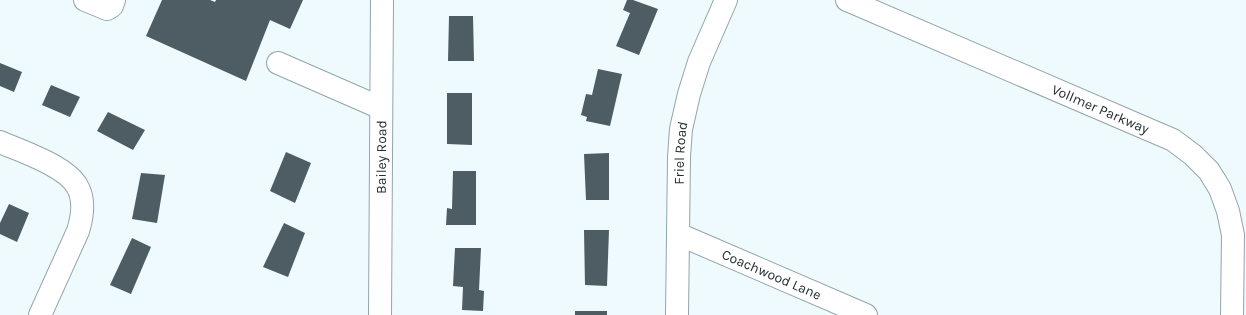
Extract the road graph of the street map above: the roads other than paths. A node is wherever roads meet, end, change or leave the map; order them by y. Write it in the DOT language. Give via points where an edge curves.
graph roads {
  1 [pos="85,0"];
  2 [pos="114,0"];
  3 [pos="382,0"];
  4 [pos="726,0"];
  5 [pos="847,0"];
  6 [pos="278,63"];
  7 [pos="381,108"];
  8 [pos="0,142"];
  9 [pos="678,234"];
  10 [pos="40,315"];
  11 [pos="380,315"];
  12 [pos="677,315"];
  13 [pos="866,315"];
  14 [pos="1232,315"];
  1 -- 2 [label="street" via="107,9 112,6"];
  3 -- 7 [label="street, Bailey Road"];
  4 -- 9 [label="street, Friel Road" via="699,62 683,122 679,157"];
  5 -- 14 [label="street, Vollmer Parkway" via="1173,140 1193,155 1220,189 1234,235"];
  6 -- 7 [label="street"];
  7 -- 11 [label="street, Bailey Road"];
  8 -- 10 [label="street" via="60,170 72,179 81,196 78,231"];
  9 -- 12 [label="street, Friel Road"];
  9 -- 13 [label="street, Coachwood Lane"];
}
